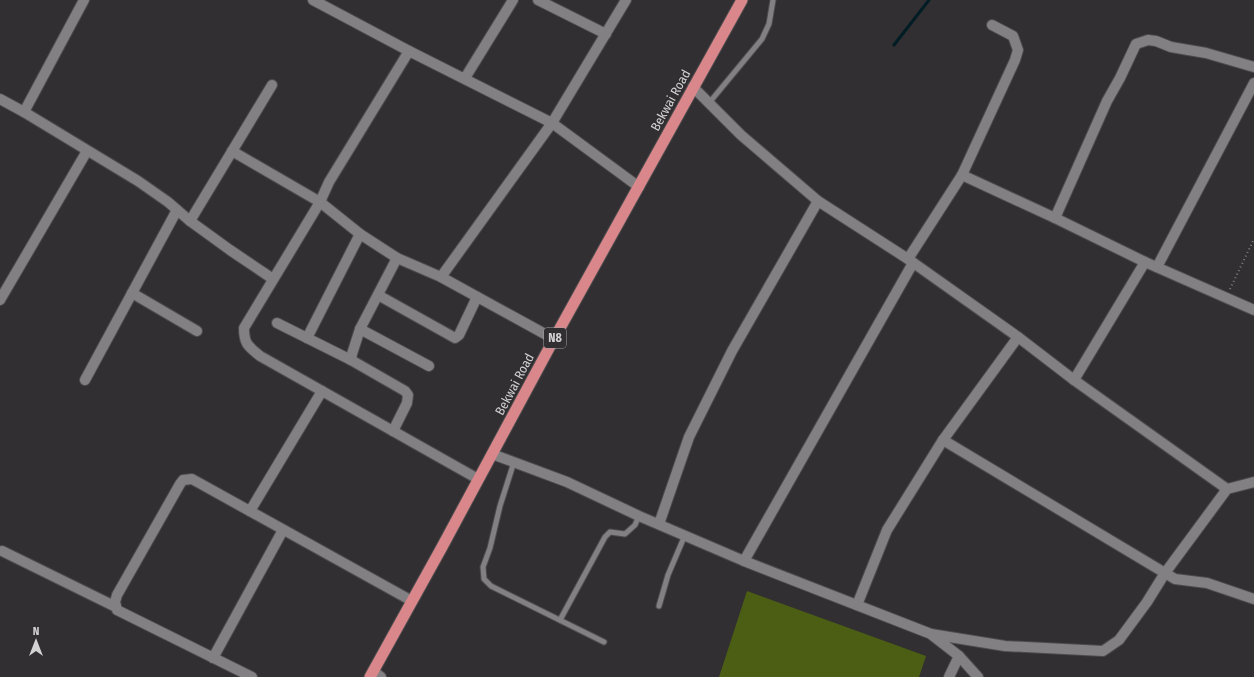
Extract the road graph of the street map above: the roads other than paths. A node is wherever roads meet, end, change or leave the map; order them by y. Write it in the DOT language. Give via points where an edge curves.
graph roads {
  1 [pos="84,0"];
  2 [pos="313,0"];
  3 [pos="513,0"];
  4 [pos="538,0"];
  5 [pos="626,0"];
  6 [pos="742,0"];
  7 [pos="773,0"];
  8 [pos="992,25"];
  9 [pos="606,34"];
  10 [pos="408,51"];
  11 [pos="1254,67"];
  12 [pos="465,78"];
  13 [pos="1254,83"];
  14 [pos="272,85"];
  15 [pos="693,87"];
  16 [pos="0,99"];
  17 [pos="710,103"];
  18 [pos="24,112"];
  19 [pos="552,123"];
  20 [pos="87,151"];
  21 [pos="232,151"];
  22 [pos="962,175"];
  23 [pos="639,187"];
  24 [pos="818,201"];
  25 [pos="320,202"];
  26 [pos="177,210"];
  27 [pos="1054,218"];
  28 [pos="190,221"];
  29 [pos="360,234"];
  30 [pos="397,258"];
  31 [pos="910,261"];
  32 [pos="1145,262"];
  33 [pos="1156,267"];
  34 [pos="441,277"];
  35 [pos="273,279"];
  36 [pos="132,293"];
  37 [pos="378,295"];
  38 [pos="477,297"];
  39 [pos="0,300"];
  40 [pos="1254,310"];
  41 [pos="277,323"];
  42 [pos="360,329"];
  43 [pos="197,331"];
  44 [pos="1018,337"];
  45 [pos="307,338"];
  46 [pos="554,339"];
  47 [pos="352,360"];
  48 [pos="429,366"];
  49 [pos="85,380"];
  50 [pos="1074,380"];
  51 [pos="322,391"];
  52 [pos="393,431"];
  53 [pos="943,440"];
  54 [pos="492,454"];
  55 [pos="514,462"];
  56 [pos="478,480"];
  57 [pos="1254,482"];
  58 [pos="1227,490"];
  59 [pos="250,511"];
  60 [pos="639,516"];
  61 [pos="658,524"];
  62 [pos="283,530"];
  63 [pos="685,536"];
  64 [pos="2,550"];
  65 [pos="744,561"];
  66 [pos="1165,573"];
  67 [pos="1254,599"];
  68 [pos="412,601"];
  69 [pos="857,605"];
  70 [pos="659,606"];
  71 [pos="116,607"];
  72 [pos="560,620"];
  73 [pos="931,634"];
  74 [pos="604,642"];
  75 [pos="959,656"];
  76 [pos="212,658"];
  77 [pos="374,675"];
  78 [pos="252,677"];
  79 [pos="949,677"];
  80 [pos="978,677"];
  1 -- 18 [label="street"];
  2 -- 10 [label="street"];
  3 -- 12 [label="street"];
  4 -- 9 [label="street"];
  5 -- 9 [label="street"];
  6 -- 15 [label="highway, Bekwai Road / N8"];
  7 -- 17 [label="lane" via="769,24 762,39"];
  8 -- 22 [label="street" via="1013,36 1018,50 1016,60"];
  9 -- 19 [label="street"];
  10 -- 12 [label="street"];
  10 -- 25 [label="street" via="329,182"];
  11 -- 27 [label="street" via="1156,41 1148,40 1136,44"];
  12 -- 19 [label="street"];
  13 -- 33 [label="street"];
  14 -- 21 [label="street"];
  15 -- 17 [label="street"];
  15 -- 23 [label="highway, Bekwai Road / N8"];
  16 -- 18 [label="street"];
  17 -- 24 [label="street" via="741,136"];
  18 -- 20 [label="street"];
  19 -- 23 [label="street"];
  19 -- 34 [label="street"];
  20 -- 26 [label="street" via="138,181"];
  20 -- 39 [label="street"];
  21 -- 25 [label="street"];
  21 -- 28 [label="street"];
  22 -- 27 [label="street"];
  22 -- 31 [label="street"];
  23 -- 46 [label="highway, Bekwai Road / N8"];
  24 -- 31 [label="street"];
  24 -- 61 [label="street" via="732,351 689,438"];
  25 -- 29 [label="street"];
  25 -- 35 [label="street"];
  26 -- 28 [label="street"];
  26 -- 36 [label="street"];
  27 -- 32 [label="street"];
  28 -- 35 [label="street"];
  29 -- 30 [label="street"];
  29 -- 45 [label="street"];
  30 -- 34 [label="street"];
  30 -- 37 [label="street"];
  31 -- 44 [label="street"];
  31 -- 65 [label="street"];
  32 -- 33 [label="street"];
  32 -- 50 [label="street"];
  33 -- 40 [label="street"];
  34 -- 38 [label="street"];
  35 -- 51 [label="street" via="244,328 244,338 248,346 260,356"];
  36 -- 43 [label="street"];
  36 -- 49 [label="street"];
  37 -- 38 [label="street" via="455,338 459,335"];
  37 -- 42 [label="street"];
  38 -- 46 [label="street"];
  41 -- 45 [label="street"];
  42 -- 47 [label="street"];
  42 -- 48 [label="street"];
  44 -- 50 [label="street"];
  44 -- 53 [label="street"];
  45 -- 47 [label="street"];
  46 -- 54 [label="highway, Bekwai Road / N8"];
  47 -- 52 [label="street" via="408,395 407,403"];
  50 -- 58 [label="street"];
  51 -- 52 [label="street"];
  51 -- 59 [label="street"];
  52 -- 56 [label="street"];
  53 -- 66 [label="street"];
  53 -- 69 [label="street" via="887,530"];
  54 -- 55 [label="street"];
  54 -- 56 [label="highway, Bekwai Road / N8"];
  55 -- 60 [label="street" via="566,482"];
  55 -- 72 [label="lane" via="483,568 484,579 491,586"];
  56 -- 68 [label="highway, Bekwai Road / N8"];
  57 -- 58 [label="street"];
  58 -- 66 [label="street"];
  59 -- 62 [label="street"];
  59 -- 71 [label="street" via="192,479 183,480 117,596"];
  60 -- 61 [label="street"];
  60 -- 72 [label="lane" via="635,525 625,534 610,532 605,537"];
  61 -- 63 [label="street"];
  62 -- 68 [label="street"];
  62 -- 76 [label="street"];
  63 -- 65 [label="street"];
  63 -- 70 [label="lane" via="668,575"];
  64 -- 71 [label="street"];
  65 -- 69 [label="street"];
  66 -- 67 [label="street" via="1175,578 1207,583"];
  66 -- 73 [label="street" via="1119,640 1103,651 1005,646"];
  68 -- 77 [label="highway, Bekwai Road / N8"];
  69 -- 73 [label="street"];
  71 -- 76 [label="street" via="120,612"];
  72 -- 74 [label="lane"];
  73 -- 75 [label="street"];
  75 -- 79 [label="street"];
  75 -- 80 [label="street"];
  76 -- 78 [label="street"];
}
